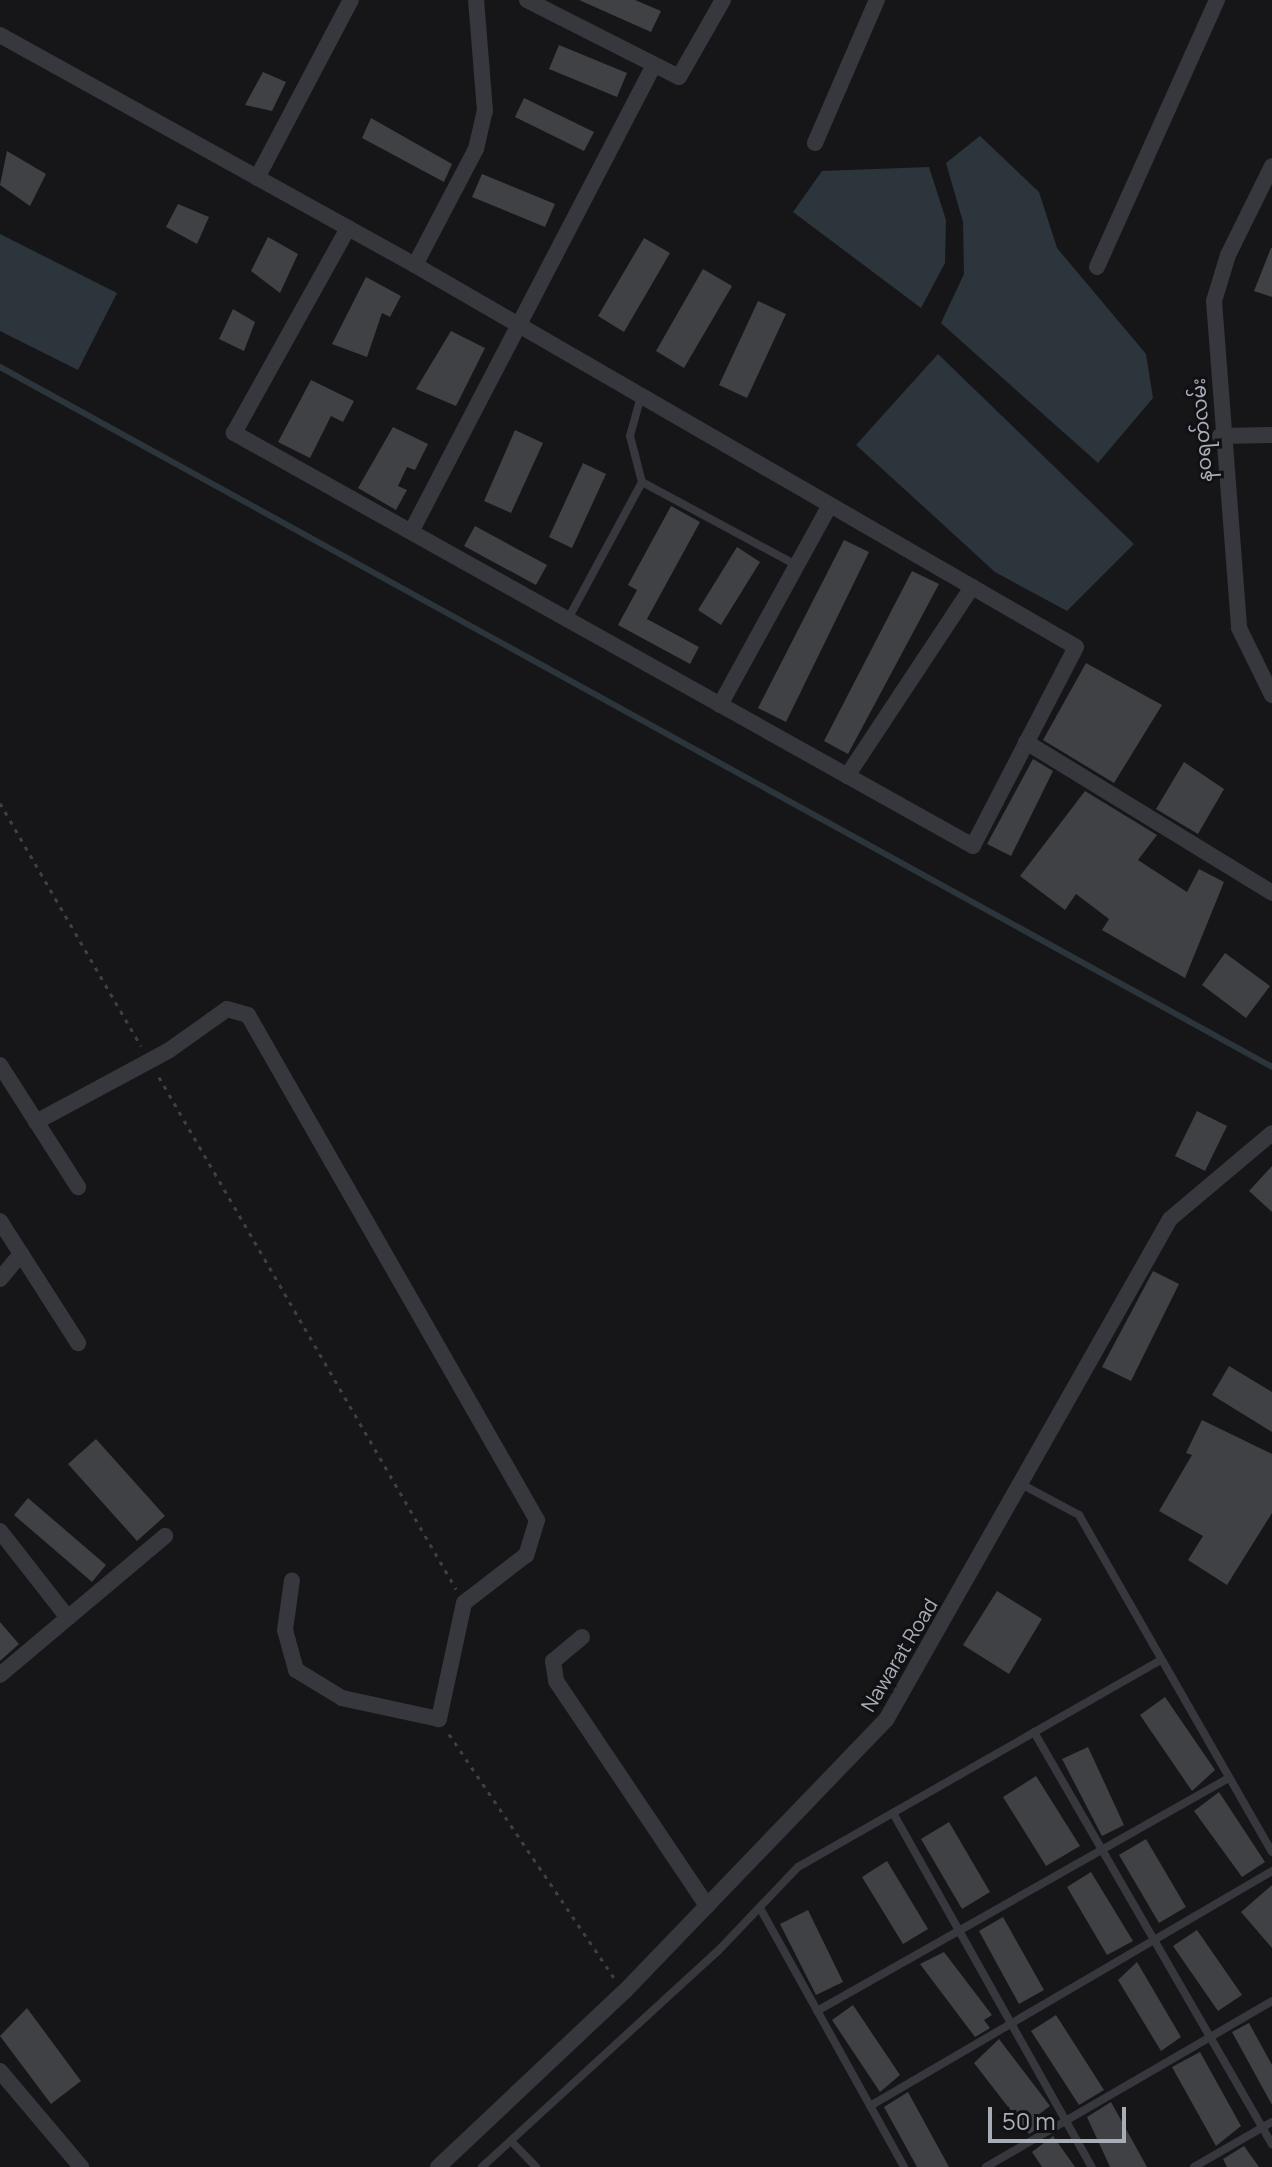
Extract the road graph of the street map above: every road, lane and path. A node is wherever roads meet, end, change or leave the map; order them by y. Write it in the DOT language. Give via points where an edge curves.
graph roads {
  1 [pos="351,0"];
  2 [pos="476,0"];
  3 [pos="527,0"];
  4 [pos="723,0"];
  5 [pos="877,0"];
  6 [pos="1217,0"];
  7 [pos="0,35"];
  8 [pos="654,65"];
  9 [pos="815,143"];
  10 [pos="1271,170"];
  11 [pos="257,178"];
  12 [pos="348,228"];
  13 [pos="415,265"];
  14 [pos="1097,267"];
  15 [pos="518,324"];
  16 [pos="641,395"];
  17 [pos="1272,435"];
  18 [pos="1220,436"];
  19 [pos="642,482"];
  20 [pos="830,505"];
  21 [pos="411,532"];
  22 [pos="796,565"];
  23 [pos="972,587"];
  24 [pos="568,620"];
  25 [pos="1272,695"];
  26 [pos="720,705"];
  27 [pos="1026,742"];
  28 [pos="847,776"];
  29 [pos="0,803"];
  30 [pos="1272,893"];
  31 [pos="150,1061"];
  32 [pos="0,1065"];
  33 [pos="36,1122"];
  34 [pos="1272,1133"];
  35 [pos="78,1187"];
  36 [pos="0,1221"];
  37 [pos="21,1254"];
  38 [pos="0,1279"];
  39 [pos="78,1343"];
  40 [pos="1023,1485"];
  41 [pos="0,1531"];
  42 [pos="165,1536"];
  43 [pos="292,1580"];
  44 [pos="464,1603"];
  45 [pos="68,1618"];
  46 [pos="582,1637"];
  47 [pos="1161,1660"];
  48 [pos="0,1675"];
  49 [pos="439,1719"];
  50 [pos="1034,1732"];
  51 [pos="1229,1778"];
  52 [pos="893,1813"];
  53 [pos="1102,1850"];
  54 [pos="1272,1852"];
  55 [pos="1272,1871"];
  56 [pos="707,1906"];
  57 [pos="760,1908"];
  58 [pos="959,1931"];
  59 [pos="1154,1940"];
  60 [pos="624,1992"];
  61 [pos="1272,2001"];
  62 [pos="817,2011"];
  63 [pos="1011,2023"];
  64 [pos="1210,2037"];
  65 [pos="0,2071"];
  66 [pos="870,2106"];
  67 [pos="1066,2120"];
  68 [pos="1272,2122"];
  69 [pos="1263,2128"];
  70 [pos="511,2141"];
  71 [pos="1272,2144"];
  72 [pos="81,2167"];
  73 [pos="438,2167"];
  74 [pos="482,2167"];
  75 [pos="536,2167"];
  76 [pos="904,2167"];
  77 [pos="986,2167"];
  78 [pos="1092,2167"];
  79 [pos="1194,2167"];
  1 -- 11 [label="street"];
  2 -- 13 [label="street" via="485,111 476,149"];
  3 -- 8 [label="street"];
  4 -- 8 [label="street" via="679,77"];
  5 -- 9 [label="street"];
  6 -- 14 [label="street"];
  7 -- 11 [label="street"];
  8 -- 15 [label="street"];
  10 -- 18 [label="street, နဝရတ်လမ်း" via="1214,301"];
  11 -- 12 [label="street"];
  12 -- 13 [label="street"];
  12 -- 21 [label="street" via="234,433"];
  13 -- 15 [label="street"];
  15 -- 16 [label="street"];
  15 -- 21 [label="street"];
  16 -- 19 [label="lane" via="630,436"];
  16 -- 20 [label="street"];
  17 -- 18 [label="street"];
  18 -- 25 [label="street, နဝရတ်လမ်း" via="1239,628"];
  19 -- 22 [label="lane"];
  19 -- 24 [label="lane"];
  20 -- 22 [label="street"];
  20 -- 23 [label="street"];
  21 -- 24 [label="street"];
  22 -- 26 [label="street"];
  23 -- 27 [label="street" via="1076,647"];
  23 -- 28 [label="street"];
  24 -- 26 [label="street"];
  26 -- 28 [label="street"];
  27 -- 28 [label="street" via="973,846"];
  27 -- 30 [label="street"];
  29 -- 31 [label="path"];
  31 -- 33 [label="street"];
  31 -- 44 [label="path"];
  31 -- 44 [label="street" via="227,1009 238,1010 286,1078 537,1520 526,1555"];
  32 -- 33 [label="street"];
  33 -- 35 [label="street"];
  34 -- 40 [label="street, Nawarat Road" via="1170,1219"];
  36 -- 37 [label="street"];
  37 -- 38 [label="street"];
  37 -- 39 [label="street"];
  40 -- 47 [label="lane" via="1079,1515"];
  40 -- 56 [label="street, Nawarat Road" via="886,1720"];
  41 -- 45 [label="street"];
  42 -- 45 [label="street"];
  43 -- 49 [label="street" via="285,1630 296,1670 342,1698"];
  44 -- 49 [label="street"];
  45 -- 48 [label="street"];
  46 -- 56 [label="street" via="553,1661 556,1681"];
  47 -- 50 [label="lane"];
  47 -- 51 [label="lane"];
  49 -- 60 [label="path"];
  50 -- 52 [label="lane"];
  50 -- 53 [label="lane"];
  51 -- 53 [label="lane"];
  51 -- 54 [label="lane"];
  52 -- 57 [label="lane" via="798,1867"];
  52 -- 58 [label="lane"];
  53 -- 58 [label="lane"];
  53 -- 59 [label="lane"];
  55 -- 59 [label="lane"];
  56 -- 60 [label="street, Nawarat Road"];
  57 -- 62 [label="lane"];
  57 -- 70 [label="lane"];
  58 -- 62 [label="lane"];
  58 -- 63 [label="lane"];
  59 -- 63 [label="lane"];
  59 -- 64 [label="lane"];
  60 -- 73 [label="street, Nawarat Road"];
  61 -- 64 [label="lane"];
  62 -- 66 [label="lane"];
  63 -- 66 [label="lane"];
  63 -- 67 [label="lane"];
  64 -- 67 [label="lane"];
  64 -- 69 [label="lane"];
  65 -- 72 [label="street"];
  66 -- 76 [label="lane"];
  67 -- 77 [label="lane"];
  67 -- 78 [label="lane"];
  68 -- 69 [label="lane"];
  69 -- 71 [label="lane"];
  69 -- 79 [label="lane"];
  70 -- 74 [label="lane"];
  70 -- 75 [label="lane"];
}
